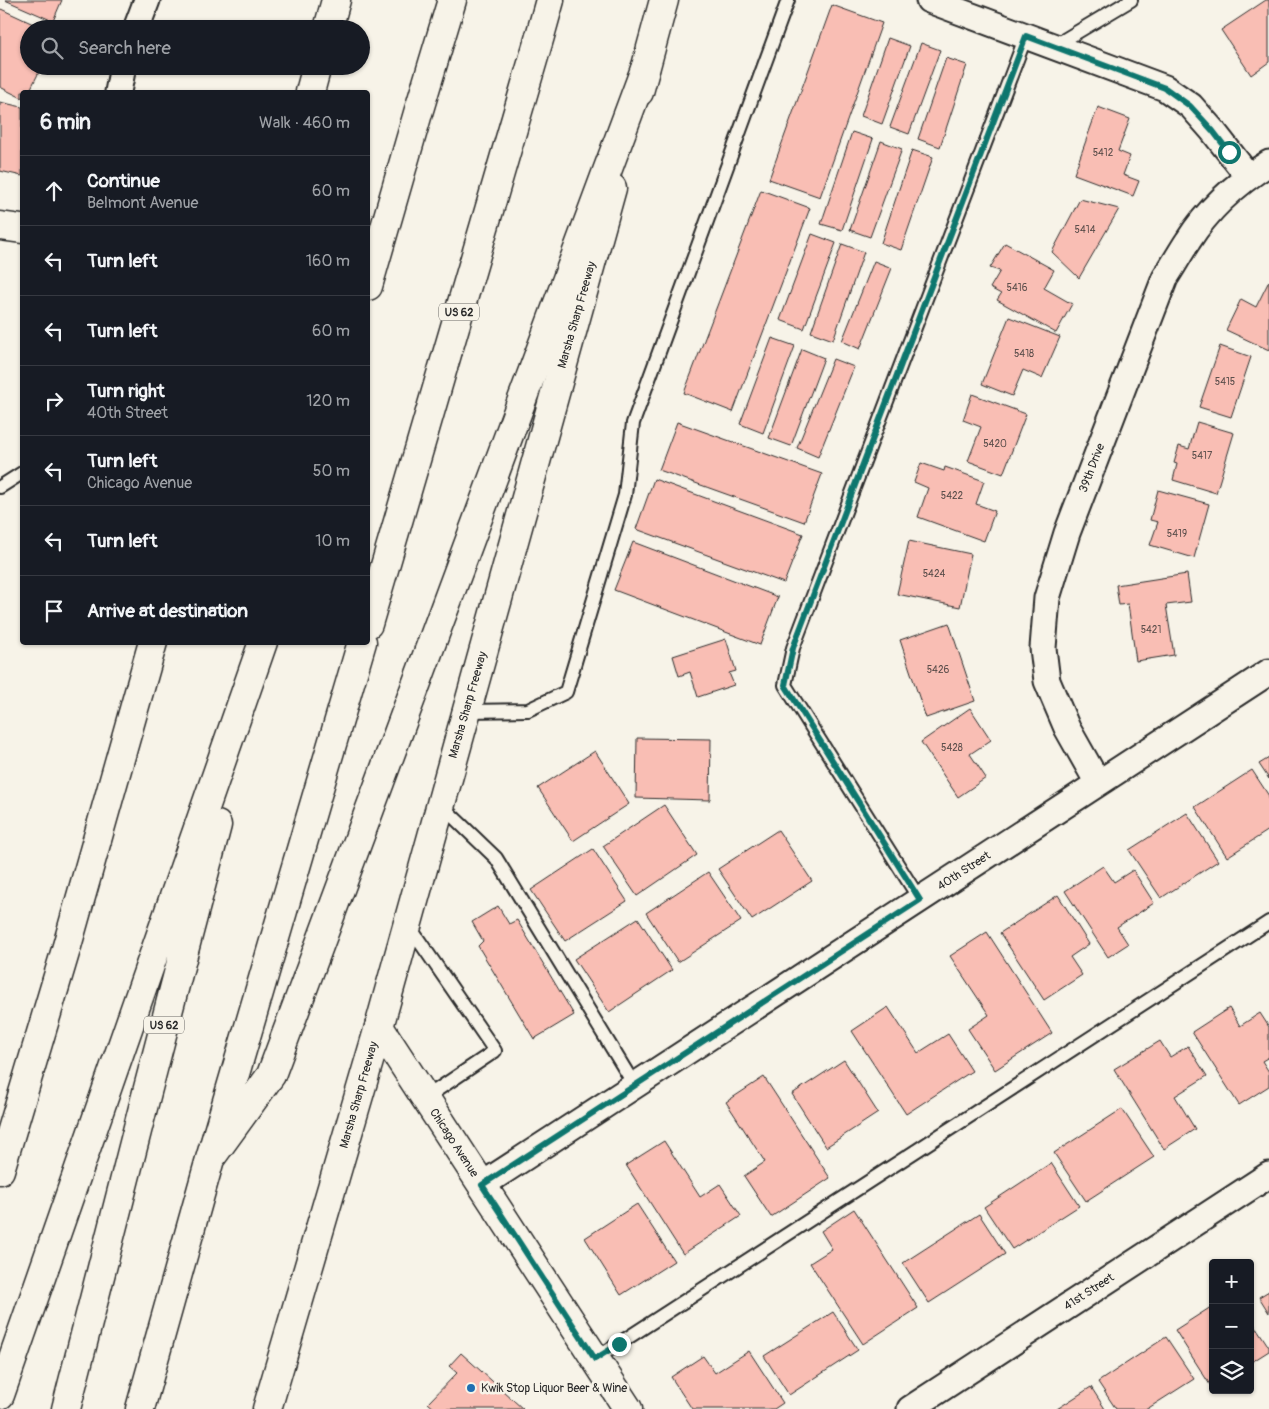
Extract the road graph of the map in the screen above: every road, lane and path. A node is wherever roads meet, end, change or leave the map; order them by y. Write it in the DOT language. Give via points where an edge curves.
graph roads {
  1 [pos="147,0"];
  2 [pos="336,0"];
  3 [pos="438,0"];
  4 [pos="452,0"];
  5 [pos="550,0"];
  6 [pos="664,0"];
  7 [pos="788,0"];
  8 [pos="929,0"];
  9 [pos="1131,0"];
  10 [pos="139,20"];
  11 [pos="330,20"];
  12 [pos="1026,36"];
  13 [pos="1054,46"];
  14 [pos="645,69"];
  15 [pos="121,75"];
  16 [pos="315,75"];
  17 [pos="118,90"];
  18 [pos="311,90"];
  19 [pos="418,113"];
  20 [pos="1269,162"];
  21 [pos="1248,176"];
  22 [pos="0,226"];
  23 [pos="20,229"];
  24 [pos="370,279"];
  25 [pos="20,474"];
  26 [pos="0,487"];
  27 [pos="370,617"];
  28 [pos="152,645"];
  29 [pos="263,645"];
  30 [pos="263,645"];
  31 [pos="361,645"];
  32 [pos="1269,672"];
  33 [pos="466,711"];
  34 [pos="1098,783"];
  35 [pos="441,805"];
  36 [pos="920,900"];
  37 [pos="1269,922"];
  38 [pos="407,924"];
  39 [pos="379,1027"];
  40 [pos="635,1086"];
  41 [pos="425,1098"];
  42 [pos="210,1159"];
  43 [pos="0,1170"];
  44 [pos="1269,1175"];
  45 [pos="482,1185"];
  46 [pos="595,1359"];
  47 [pos="0,1395"];
  48 [pos="66,1409"];
  49 [pos="140,1409"];
  50 [pos="267,1409"];
  51 [pos="628,1409"];
  52 [pos="910,1409"];
  1 -- 10 [label="street"];
  2 -- 11 [label="main road"];
  3 -- 19 [label="main road"];
  4 -- 19 [label="main road"];
  5 -- 27 [label="main road, US 62"];
  6 -- 14 [label="main road, Marsha Sharp Freeway"];
  7 -- 33 [label="lane" via="632,424 625,494 566,692 528,710"];
  8 -- 12 [label="street"];
  9 -- 13 [label="lane"];
  12 -- 13 [label="street"];
  12 -- 36 [label="lane" via="793,648 785,685"];
  13 -- 21 [label="street" via="1165,88 1190,106"];
  14 -- 33 [label="main road, Marsha Sharp Freeway"];
  14 -- 42 [label="main road" via="270,1076"];
  15 -- 17 [label="street"];
  16 -- 18 [label="main road"];
  19 -- 24 [label="main road"];
  20 -- 21 [label="street, 39th Drive"];
  21 -- 34 [label="street, 39th Drive" via="1188,240 1165,278 1067,533 1048,598 1043,648 1047,680 1067,728"];
  22 -- 23 [label="main road"];
  25 -- 26 [label="lane"];
  28 -- 43 [label="main road"];
  29 -- 47 [label="main road"];
  30 -- 48 [label="main road, US 62"];
  31 -- 42 [label="main road"];
  32 -- 34 [label="street, 40th Street"];
  33 -- 35 [label="main road, Marsha Sharp Freeway"];
  34 -- 36 [label="street, 40th Street"];
  35 -- 38 [label="main road, Marsha Sharp Freeway"];
  35 -- 40 [label="lane" via="496,858"];
  36 -- 40 [label="street, 40th Street"];
  37 -- 46 [label="lane"];
  38 -- 39 [label="main road, Marsha Sharp Freeway"];
  38 -- 41 [label="lane" via="495,1051"];
  39 -- 41 [label="main road, Chicago Avenue"];
  39 -- 50 [label="main road, Marsha Sharp Freeway"];
  40 -- 45 [label="street, 40th Street"];
  41 -- 45 [label="main road, Chicago Avenue"];
  42 -- 49 [label="main road"];
  44 -- 52 [label="street, 41st Street"];
  45 -- 46 [label="main road, Chicago Avenue"];
  46 -- 51 [label="main road, Chicago Avenue"];
}
